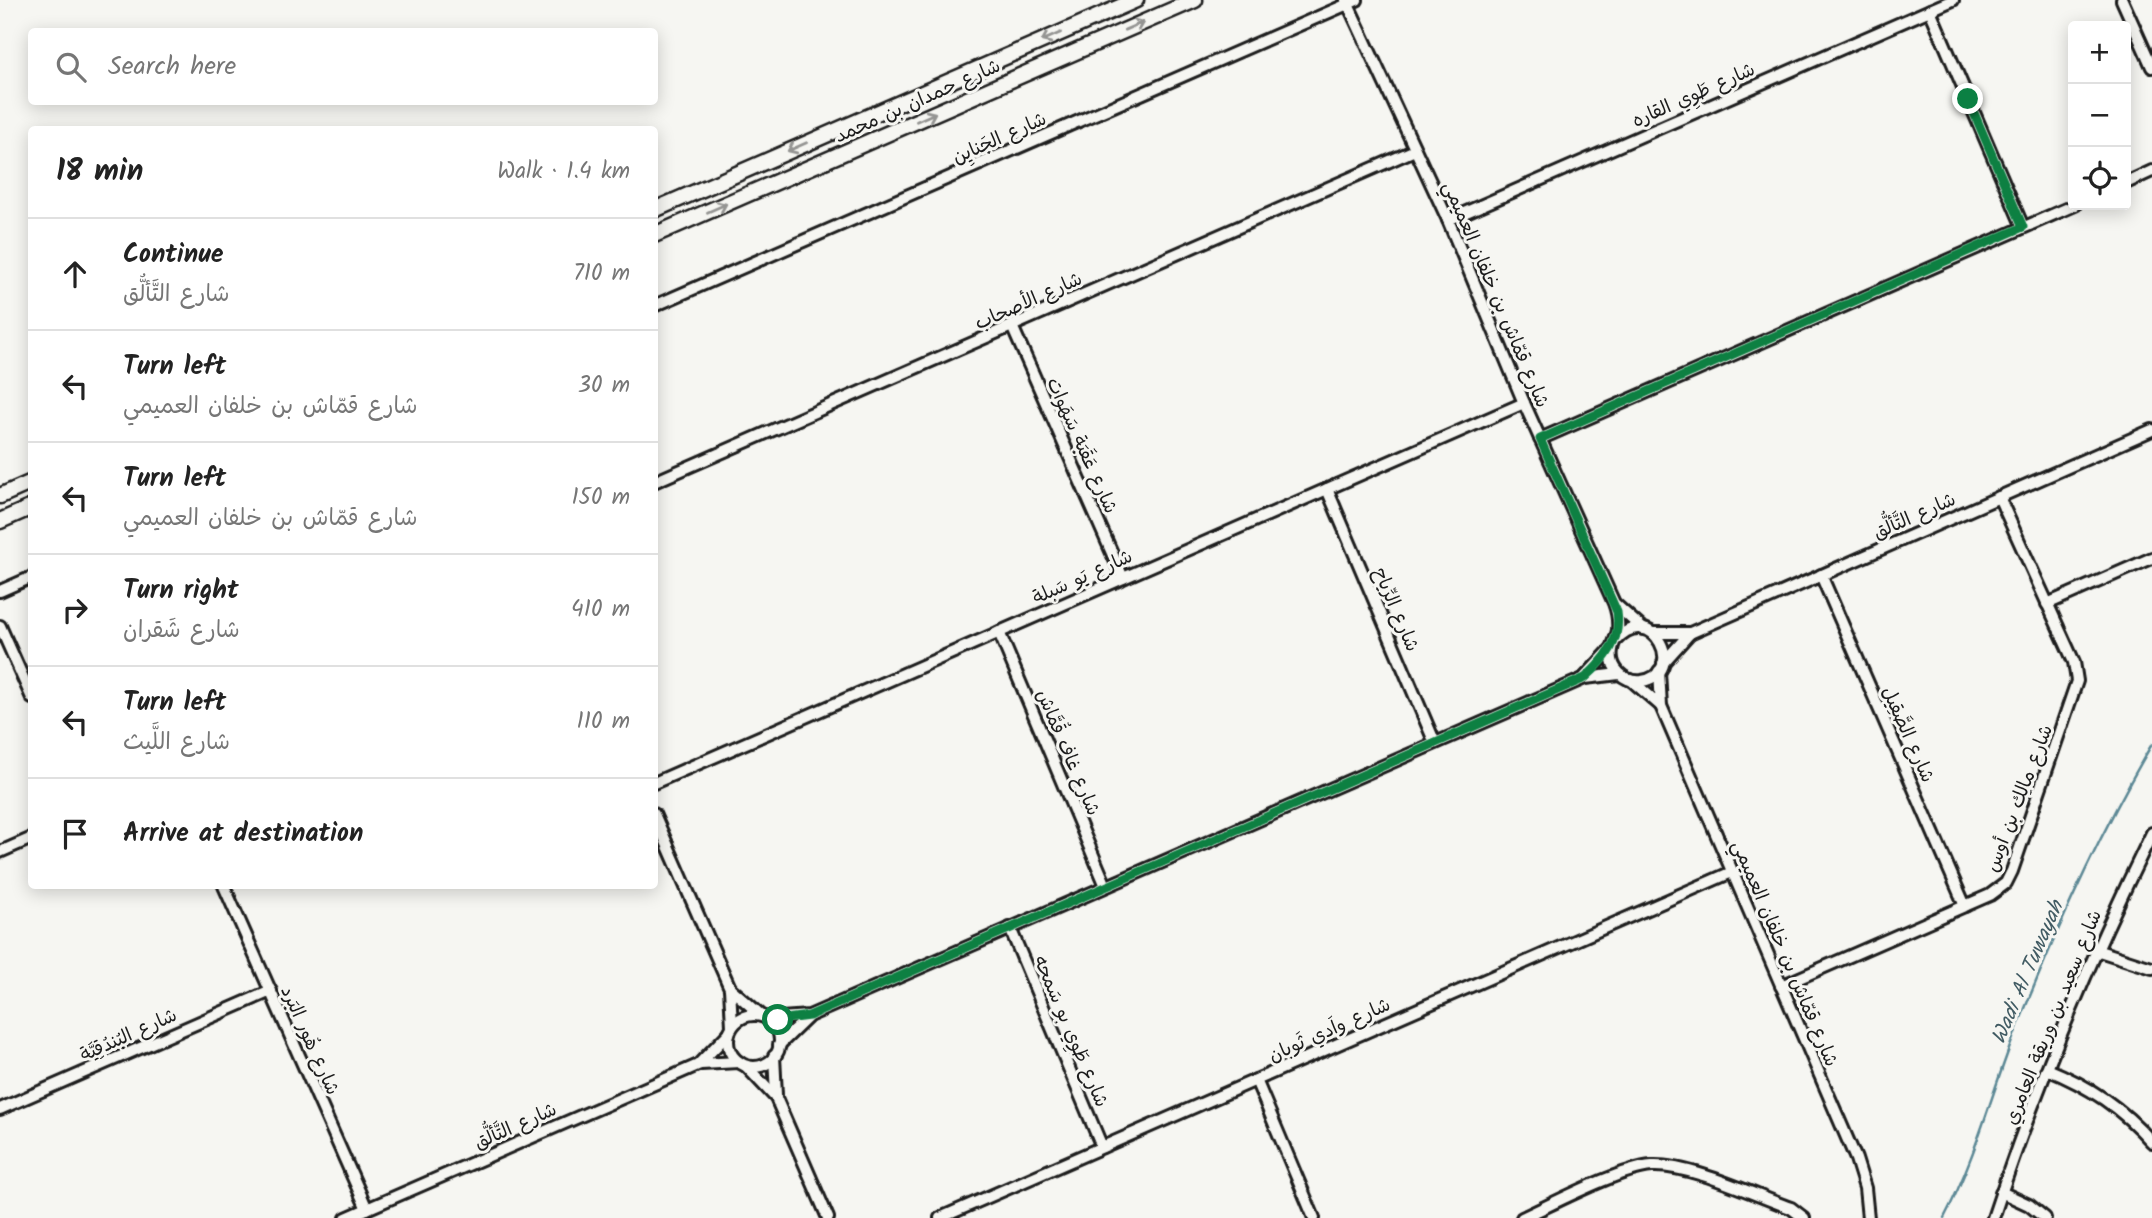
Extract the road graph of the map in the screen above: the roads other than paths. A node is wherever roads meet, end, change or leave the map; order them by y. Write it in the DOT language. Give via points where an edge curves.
graph roads {
  1 [pos="1136,0"];
  2 [pos="1195,0"];
  3 [pos="1953,0"];
  4 [pos="2122,0"];
  5 [pos="1350,1"];
  6 [pos="1930,10"];
  7 [pos="2152,67"];
  8 [pos="1415,150"];
  9 [pos="2152,171"];
  10 [pos="2131,181"];
  11 [pos="658,208"];
  12 [pos="2068,208"];
  13 [pos="1448,220"];
  14 [pos="2023,227"];
  15 [pos="658,233"];
  16 [pos="658,304"];
  17 [pos="1012,326"];
  18 [pos="1524,403"];
  19 [pos="2152,430"];
  20 [pos="1540,439"];
  21 [pos="658,480"];
  22 [pos="28,484"];
  23 [pos="1327,489"];
  24 [pos="0,496"];
  25 [pos="1999,497"];
  26 [pos="28,509"];
  27 [pos="0,521"];
  28 [pos="2152,558"];
  29 [pos="1821,575"];
  30 [pos="1123,578"];
  31 [pos="28,579"];
  32 [pos="0,591"];
  33 [pos="1614,603"];
  34 [pos="2047,604"];
  35 [pos="0,626"];
  36 [pos="1649,631"];
  37 [pos="999,632"];
  38 [pos="1690,633"];
  39 [pos="1614,644"];
  40 [pos="1661,667"];
  41 [pos="1619,674"];
  42 [pos="1585,678"];
  43 [pos="1631,680"];
  44 [pos="28,689"];
  45 [pos="1661,706"];
  46 [pos="1436,743"];
  47 [pos="658,781"];
  48 [pos="658,823"];
  49 [pos="2152,835"];
  50 [pos="28,840"];
  51 [pos="0,852"];
  52 [pos="1732,872"];
  53 [pos="1106,886"];
  54 [pos="225,889"];
  55 [pos="1965,906"];
  56 [pos="1010,928"];
  57 [pos="2096,950"];
  58 [pos="2152,968"];
  59 [pos="1781,986"];
  60 [pos="730,988"];
  61 [pos="271,991"];
  62 [pos="809,1016"];
  63 [pos="764,1018"];
  64 [pos="731,1029"];
  65 [pos="779,1045"];
  66 [pos="774,1056"];
  67 [pos="743,1064"];
  68 [pos="698,1065"];
  69 [pos="2047,1069"];
  70 [pos="1256,1080"];
  71 [pos="776,1098"];
  72 [pos="0,1109"];
  73 [pos="2152,1142"];
  74 [pos="1102,1147"];
  75 [pos="2001,1192"];
  76 [pos="367,1209"];
  77 [pos="346,1218"];
  78 [pos="828,1218"];
  79 [pos="940,1218"];
  80 [pos="1314,1218"];
  81 [pos="1522,1218"];
  82 [pos="1804,1218"];
  83 [pos="1868,1218"];
  84 [pos="1993,1218"];
  85 [pos="2045,1218"];
  1 -- 11 [label="main road, شارع حمدان بن محمد, one-way"];
  15 -- 2 [label="main road, شارع حمدان بن محمد, one-way"];
  3 -- 6 [label="street, شارع طَوِي القاره"];
  4 -- 7 [label="street"];
  5 -- 8 [label="street, شارع قمّاش بن خلفان العميمي"];
  5 -- 16 [label="street, شارع الجَنايِن"];
  6 -- 13 [label="street, شارع طَوِي القاره"];
  6 -- 14 [label="street"];
  8 -- 13 [label="street, شارع قمّاش بن خلفان العميمي"];
  8 -- 17 [label="street, شارع الأصحاب"];
  9 -- 10 [label="street"];
  12 -- 14 [label="street"];
  13 -- 18 [label="street, شارع قمّاش بن خلفان العميمي"];
  14 -- 20 [label="street"];
  17 -- 21 [label="street, شارع الأصحاب"];
  17 -- 30 [label="street, شارع عَقَبَة سَهَوات"];
  18 -- 20 [label="street, شارع قمّاش بن خلفان العميمي"];
  18 -- 23 [label="street, شارع يَو سَبلة"];
  19 -- 25 [label="street, شارع التَّألُّق"];
  20 -- 33 [label="street, شارع قمّاش بن خلفان العميمي"];
  22 -- 24 [label="main road"];
  23 -- 30 [label="street, شارع يَو سَبلة"];
  23 -- 46 [label="street, شارع الرِّياح"];
  25 -- 29 [label="street, شارع التَّألُّق"];
  25 -- 34 [label="street, شارع مالِك بن أوس"];
  26 -- 27 [label="main road"];
  28 -- 34 [label="street"];
  29 -- 38 [label="street, شارع التَّألُّق"];
  29 -- 55 [label="street, شارع الصَّقِيل"];
  30 -- 37 [label="street, شارع يَو سَبلة"];
  31 -- 32 [label="street"];
  33 -- 36 [label="street, شارع قمّاش بن خلفان العميمي"];
  33 -- 39 [label="street, شارع قمّاش بن خلفان العميمي" via="1618,621"];
  34 -- 55 [label="street, شارع مالِك بن أوس" via="2074,662 2075,694 2009,877 1996,892"];
  35 -- 44 [label="street"];
  36 -- 38 [label="street, شارع التَّألُّق"];
  36 -- 39 [label="street" via="1625,631"];
  36 -- 40 [label="street" via="1663,647"];
  37 -- 47 [label="street, شارع يَو سَبلة"];
  37 -- 53 [label="street, شارع غاف قُمَّاش"];
  38 -- 40 [label="street, شارع التَّألُّق"];
  39 -- 41 [label="street" via="1613,664"];
  39 -- 42 [label="street"];
  40 -- 43 [label="street" via="1643,681"];
  40 -- 45 [label="street, شارع قمّاش بن خلفان العميمي"];
  41 -- 42 [label="street"];
  41 -- 43 [label="street"];
  42 -- 46 [label="street"];
  43 -- 45 [label="street, شارع قمّاش بن خلفان العميمي"];
  45 -- 52 [label="street, شارع قمّاش بن خلفان العميمي"];
  46 -- 53 [label="street"];
  48 -- 60 [label="street"];
  49 -- 57 [label="street, شارع سعيد بن وريقة العامري"];
  50 -- 51 [label="street"];
  52 -- 59 [label="street, شارع قمّاش بن خلفان العميمي"];
  52 -- 70 [label="street, شارع واَدي ثَوبان"];
  53 -- 56 [label="street"];
  54 -- 61 [label="street, شارع هُور البَرد"];
  55 -- 59 [label="street, شارع مالِك بن أوس"];
  56 -- 62 [label="street"];
  56 -- 74 [label="street, شارع طَوِي بو سَمحه"];
  57 -- 58 [label="street"];
  57 -- 69 [label="street, شارع سعيد بن وريقة العامري"];
  59 -- 83 [label="street, شارع قمّاش بن خلفان العميمي" via="1856,1159"];
  60 -- 63 [label="street"];
  60 -- 64 [label="street"];
  61 -- 72 [label="street, شارع البُندُقِيَّة"];
  61 -- 76 [label="street, شارع هُور البَرد"];
  62 -- 63 [label="street"];
  62 -- 65 [label="street"];
  63 -- 64 [label="street" via="746,1016"];
  63 -- 65 [label="street" via="776,1028"];
  64 -- 67 [label="street" via="728,1046"];
  64 -- 68 [label="street, شارع التَّألُّق"];
  65 -- 66 [label="street"];
  66 -- 67 [label="street" via="764,1064"];
  66 -- 71 [label="street"];
  67 -- 68 [label="street, شارع التَّألُّق"];
  67 -- 71 [label="street"];
  68 -- 76 [label="street, شارع التَّألُّق"];
  69 -- 73 [label="street" via="2118,1107"];
  69 -- 75 [label="street, شارع سعيد بن وريقة العامري"];
  70 -- 74 [label="street, شارع واَدي ثَوبان"];
  70 -- 80 [label="street"];
  71 -- 78 [label="street"];
  74 -- 79 [label="street, شارع واَدي ثَوبان"];
  75 -- 84 [label="street, شارع سعيد بن وريقة العامري"];
  75 -- 85 [label="street"];
  76 -- 77 [label="street, شارع التَّألُّق"];
  81 -- 82 [label="street" via="1626,1173 1662,1166 1791,1208"];
}
